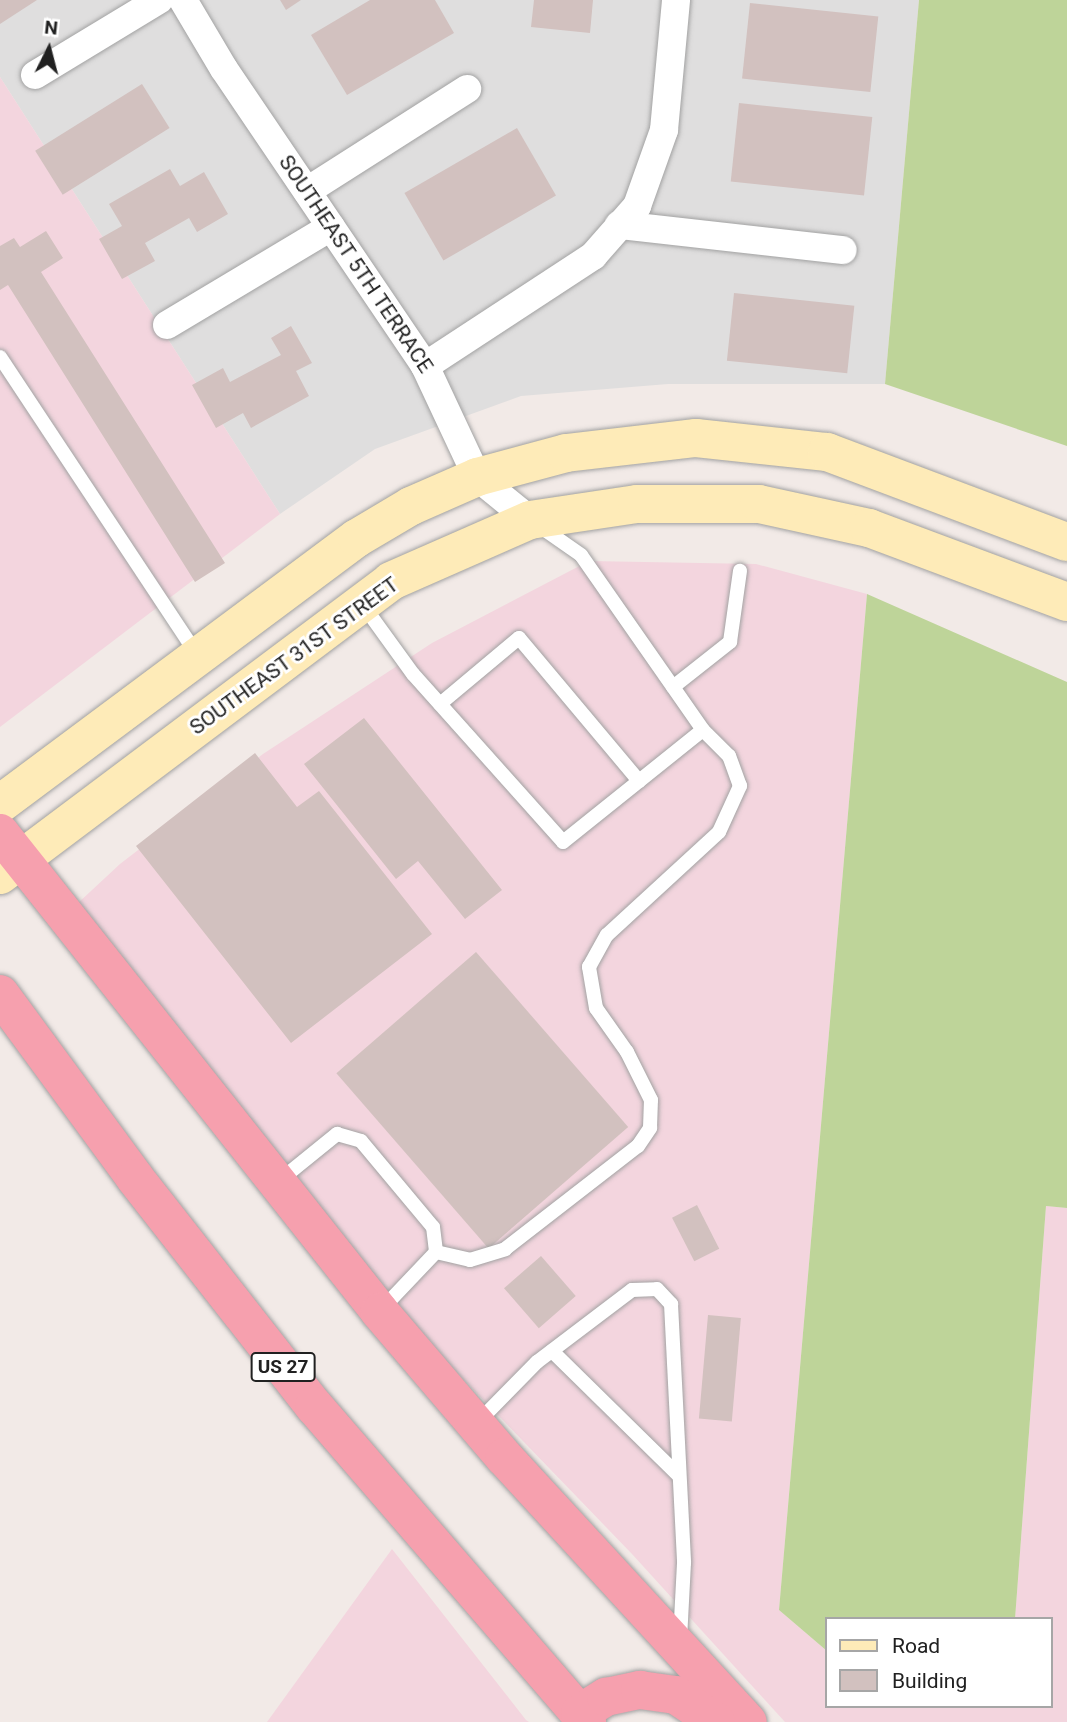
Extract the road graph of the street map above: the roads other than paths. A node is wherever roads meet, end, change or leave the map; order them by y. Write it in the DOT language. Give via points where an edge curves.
graph roads {
  1 [pos="159,0"];
  2 [pos="183,0"];
  3 [pos="676,0"];
  4 [pos="35,75"];
  5 [pos="467,89"];
  6 [pos="307,191"];
  7 [pos="620,225"];
  8 [pos="331,227"];
  9 [pos="843,250"];
  10 [pos="167,325"];
  11 [pos="0,357"];
  12 [pos="425,366"];
  13 [pos="477,477"];
  14 [pos="530,520"];
  15 [pos="1067,542"];
  16 [pos="740,571"];
  17 [pos="1067,602"];
  18 [pos="362,604"];
  19 [pos="198,656"];
  20 [pos="673,687"];
  21 [pos="440,704"];
  22 [pos="703,730"];
  23 [pos="639,781"];
  24 [pos="0,804"];
  25 [pos="7,856"];
  26 [pos="0,994"];
  27 [pos="275,1184"];
  28 [pos="436,1252"];
  29 [pos="380,1312"];
  30 [pos="552,1351"];
  31 [pos="476,1424"];
  32 [pos="678,1475"];
  33 [pos="680,1650"];
  34 [pos="580,1719"];
  35 [pos="716,1722"];
  36 [pos="748,1722"];
  1 -- 4 [label="street"];
  2 -- 6 [label="street, SOUTHEAST 5TH TERRACE"];
  3 -- 7 [label="street" via="664,130 637,206"];
  5 -- 6 [label="street"];
  6 -- 8 [label="street, SOUTHEAST 5TH TERRACE"];
  7 -- 9 [label="street"];
  7 -- 12 [label="street" via="593,256"];
  8 -- 10 [label="street"];
  8 -- 12 [label="street, SOUTHEAST 5TH TERRACE"];
  11 -- 19 [label="lane"];
  12 -- 13 [label="street, SOUTHEAST 5TH TERRACE"];
  13 -- 14 [label="street, SOUTHEAST 5TH TERRACE"];
  13 -- 15 [label="main road" via="566,453 696,438 827,452"];
  13 -- 19 [label="main road" via="411,506 357,538"];
  14 -- 17 [label="main road, SOUTHEAST 31ST STREET" via="637,504 759,504 869,528"];
  14 -- 18 [label="main road, SOUTHEAST 31ST STREET" via="391,582"];
  14 -- 20 [label="lane" via="581,555"];
  16 -- 20 [label="lane" via="730,642"];
  18 -- 21 [label="lane"];
  18 -- 25 [label="main road, SOUTHEAST 31ST STREET"];
  19 -- 24 [label="main road"];
  20 -- 22 [label="lane"];
  21 -- 23 [label="lane" via="562,842"];
  21 -- 23 [label="lane" via="519,638"];
  22 -- 23 [label="lane"];
  22 -- 28 [label="lane" via="729,756 740,786 719,832 607,935 589,967 596,1008 651,1100 650,1128 638,1146 505,1249 470,1260"];
  25 -- 27 [label="highway"];
  26 -- 34 [label="highway, US 27" via="135,1178 314,1406"];
  27 -- 28 [label="lane" via="337,1134 361,1140 433,1227"];
  27 -- 29 [label="highway"];
  28 -- 29 [label="lane"];
  29 -- 31 [label="highway"];
  30 -- 31 [label="lane"];
  30 -- 32 [label="lane"];
  30 -- 32 [label="lane" via="632,1290 657,1289 671,1304"];
  31 -- 33 [label="highway"];
  32 -- 33 [label="lane" via="684,1563"];
  33 -- 36 [label="highway"];
  34 -- 35 [label="highway" via="606,1697 640,1690 676,1695"];
}
